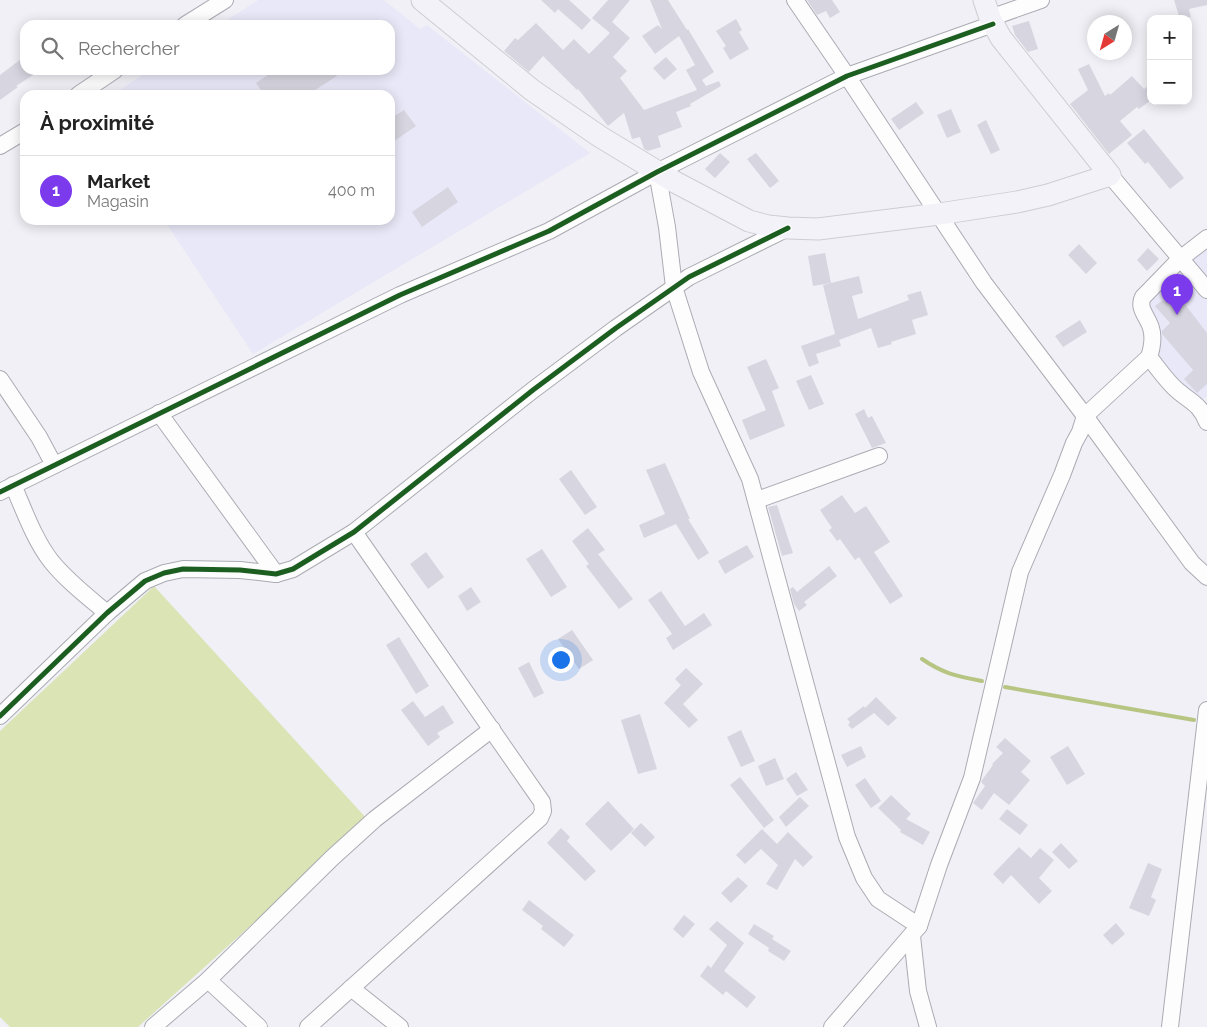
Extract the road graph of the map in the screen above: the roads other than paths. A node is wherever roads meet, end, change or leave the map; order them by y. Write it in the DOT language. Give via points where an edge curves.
graph roads {
  1 [pos="225,0"];
  2 [pos="422,0"];
  3 [pos="795,0"];
  4 [pos="1041,0"];
  5 [pos="989,14"];
  6 [pos="193,20"];
  7 [pos="108,75"];
  8 [pos="847,76"];
  9 [pos="85,90"];
  10 [pos="20,134"];
  11 [pos="0,146"];
  12 [pos="657,172"];
  13 [pos="1110,175"];
  14 [pos="939,214"];
  15 [pos="788,228"];
  16 [pos="1207,238"];
  17 [pos="1180,259"];
  18 [pos="674,287"];
  19 [pos="1207,290"];
  20 [pos="1149,357"];
  21 [pos="0,378"];
  22 [pos="159,413"];
  23 [pos="1085,416"];
  24 [pos="1207,422"];
  25 [pos="879,456"];
  26 [pos="54,465"];
  27 [pos="6,488"];
  28 [pos="757,500"];
  29 [pos="354,532"];
  30 [pos="276,574"];
  31 [pos="1207,576"];
  32 [pos="107,613"];
  33 [pos="1207,710"];
  34 [pos="0,716"];
  35 [pos="492,729"];
  36 [pos="915,931"];
  37 [pos="208,980"];
  38 [pos="351,988"];
  39 [pos="153,1027"];
  40 [pos="259,1027"];
  41 [pos="308,1027"];
  42 [pos="400,1027"];
  43 [pos="832,1027"];
  44 [pos="928,1027"];
  45 [pos="1170,1027"];
  1 -- 6 [label="street"];
  2 -- 12 [label="main road" via="532,90"];
  3 -- 8 [label="street"];
  4 -- 5 [label="street"];
  5 -- 8 [label="street"];
  5 -- 13 [label="main road" via="1015,57"];
  7 -- 9 [label="street"];
  8 -- 12 [label="street"];
  8 -- 14 [label="street"];
  10 -- 11 [label="street"];
  12 -- 15 [label="main road" via="749,221"];
  12 -- 18 [label="street"];
  12 -- 22 [label="street" via="549,231 400,295"];
  13 -- 14 [label="main road" via="1017,202"];
  13 -- 17 [label="street"];
  14 -- 15 [label="main road" via="818,229"];
  14 -- 23 [label="street" via="984,283"];
  15 -- 18 [label="street"];
  16 -- 17 [label="street"];
  17 -- 19 [label="street"];
  17 -- 20 [label="street" via="1141,300 1151,329"];
  18 -- 28 [label="street" via="701,372"];
  18 -- 29 [label="street" via="533,390"];
  20 -- 23 [label="street"];
  20 -- 24 [label="street" via="1176,390 1203,411"];
  21 -- 26 [label="street" via="39,436"];
  22 -- 26 [label="street"];
  22 -- 30 [label="street"];
  23 -- 31 [label="street" via="1192,563"];
  23 -- 36 [label="street" via="1020,572 972,778"];
  25 -- 28 [label="street"];
  26 -- 27 [label="street"];
  27 -- 32 [label="street" via="51,560"];
  28 -- 36 [label="street" via="847,837 864,878 878,899"];
  29 -- 30 [label="street" via="293,569"];
  29 -- 35 [label="street"];
  30 -- 32 [label="street" via="183,568 145,581"];
  32 -- 34 [label="street"];
  33 -- 45 [label="street"];
  35 -- 37 [label="street" via="375,819"];
  35 -- 38 [label="street" via="542,802 540,818"];
  36 -- 43 [label="street"];
  36 -- 44 [label="street" via="918,991"];
  37 -- 39 [label="street"];
  37 -- 40 [label="street"];
  38 -- 41 [label="street"];
  38 -- 42 [label="street"];
}
